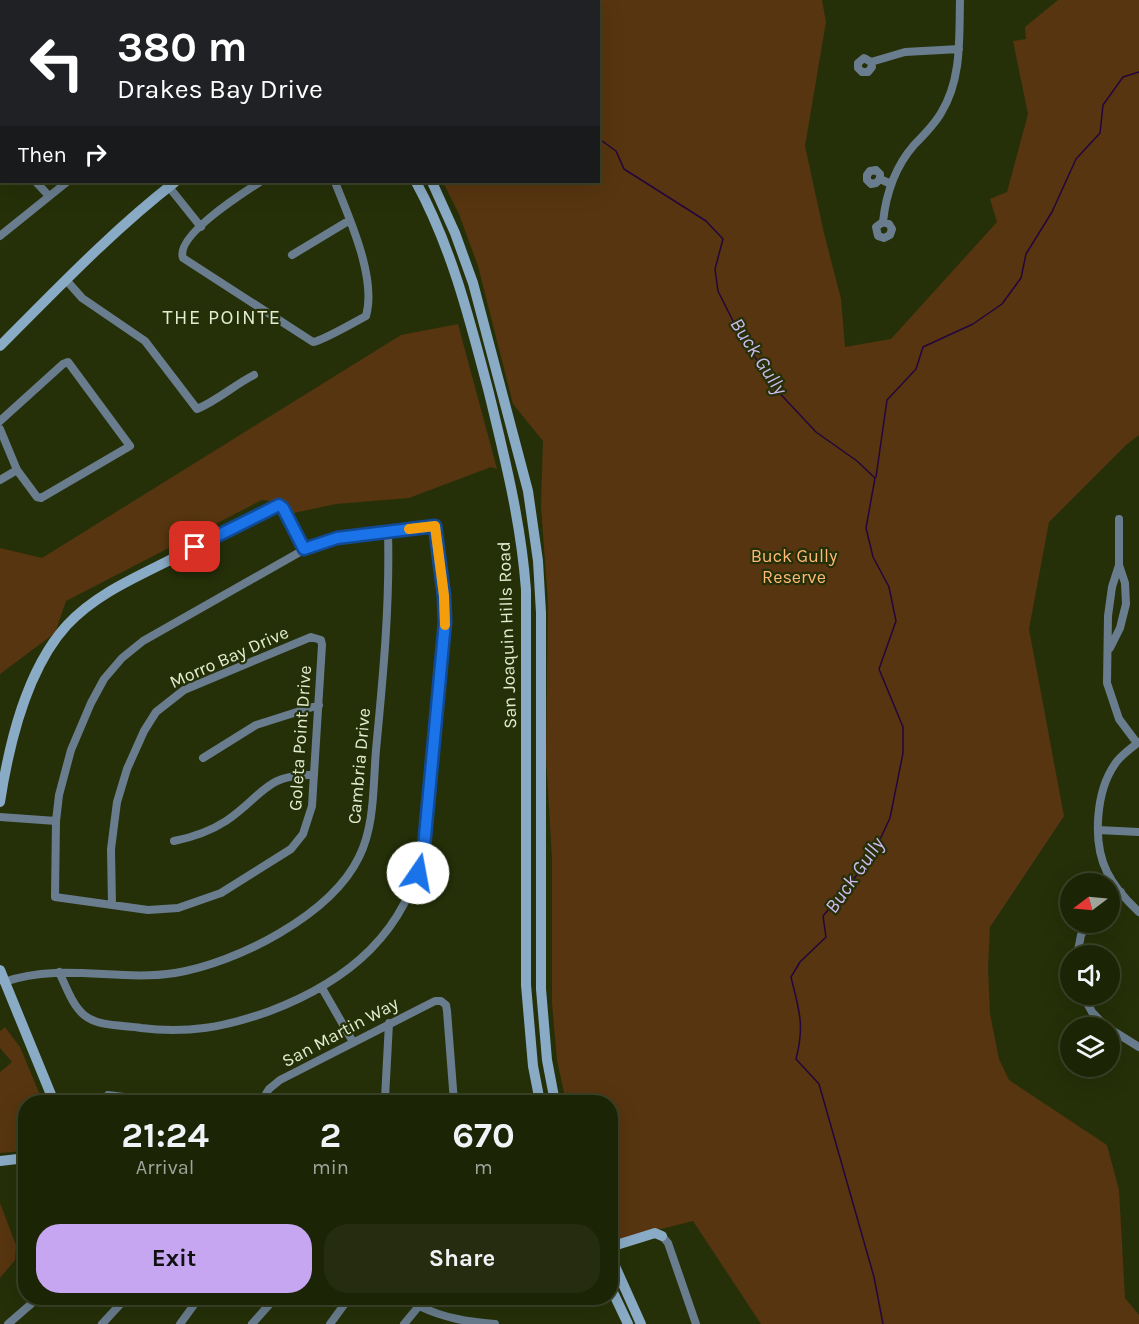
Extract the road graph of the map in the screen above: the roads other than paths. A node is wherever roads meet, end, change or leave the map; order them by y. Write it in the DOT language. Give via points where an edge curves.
graph roads {
  1 [pos="960,0"];
  2 [pos="959,49"];
  3 [pos="871,62"];
  4 [pos="880,179"];
  5 [pos="37,183"];
  6 [pos="66,183"];
  7 [pos="258,183"];
  8 [pos="335,183"];
  9 [pos="416,183"];
  10 [pos="432,183"];
  11 [pos="172,184"];
  12 [pos="891,184"];
  13 [pos="49,196"];
  14 [pos="350,220"];
  15 [pos="883,222"];
  16 [pos="201,227"];
  17 [pos="0,236"];
  18 [pos="292,255"];
  19 [pos="66,281"];
  20 [pos="0,346"];
  21 [pos="255,375"];
  22 [pos="0,421"];
  23 [pos="0,429"];
  24 [pos="17,470"];
  25 [pos="0,480"];
  26 [pos="1119,519"];
  27 [pos="387,532"];
  28 [pos="304,549"];
  29 [pos="1119,565"];
  30 [pos="306,639"];
  31 [pos="1109,649"];
  32 [pos="318,705"];
  33 [pos="1138,742"];
  34 [pos="203,758"];
  35 [pos="314,775"];
  36 [pos="0,802"];
  37 [pos="0,817"];
  38 [pos="56,821"];
  39 [pos="1098,830"];
  40 [pos="1139,832"];
  41 [pos="174,842"];
  42 [pos="1121,892"];
  43 [pos="112,905"];
  44 [pos="1139,912"];
  45 [pos="0,970"];
  46 [pos="59,972"];
  47 [pos="4,982"];
  48 [pos="322,988"];
  49 [pos="1088,1005"];
  50 [pos="1097,1017"];
  51 [pos="389,1023"];
  52 [pos="1120,1035"];
  53 [pos="353,1042"];
  54 [pos="1139,1047"];
  55 [pos="51,1095"];
  56 [pos="265,1095"];
  57 [pos="385,1095"];
  58 [pos="453,1095"];
  59 [pos="538,1095"];
  60 [pos="554,1095"];
  61 [pos="18,1159"];
  62 [pos="0,1161"];
  63 [pos="662,1236"];
  64 [pos="618,1245"];
  65 [pos="618,1274"];
  66 [pos="618,1304"];
  67 [pos="30,1305"];
  68 [pos="120,1305"];
  69 [pos="194,1305"];
  70 [pos="269,1305"];
  71 [pos="344,1305"];
  72 [pos="418,1305"];
  73 [pos="424,1305"];
  74 [pos="8,1324"];
  75 [pos="102,1324"];
  76 [pos="180,1324"];
  77 [pos="252,1324"];
  78 [pos="330,1324"];
  79 [pos="404,1324"];
  80 [pos="495,1324"];
  81 [pos="627,1324"];
  82 [pos="640,1324"];
  83 [pos="696,1324"];
  1 -- 2 [label="street"];
  2 -- 3 [label="street" via="905,52"];
  2 -- 12 [label="street" via="953,88 942,112 899,164"];
  4 -- 12 [label="street"];
  5 -- 13 [label="street"];
  6 -- 13 [label="street"];
  7 -- 16 [label="street"];
  8 -- 14 [label="street"];
  9 -- 59 [label="main road, San Joaquin Hills Road" via="439,230 463,297 513,488 523,542 526,985 532,1066"];
  10 -- 60 [label="main road, San Joaquin Hills Road" via="473,283 533,520 541,613 540,989"];
  11 -- 16 [label="street"];
  11 -- 19 [label="main road" via="86,258"];
  12 -- 15 [label="street"];
  13 -- 17 [label="street"];
  14 -- 16 [label="street" via="365,267 369,306 366,316 321,342 313,342 183,258 183,245"];
  14 -- 18 [label="street"];
  19 -- 20 [label="main road"];
  19 -- 21 [label="street" via="82,298 145,341 197,409"];
  22 -- 24 [label="street" via="68,362 130,446 42,498 37,497"];
  23 -- 24 [label="street"];
  24 -- 25 [label="street"];
  26 -- 29 [label="street"];
  27 -- 28 [label="street" via="337,538"];
  27 -- 46 [label="street, Cambria Drive" via="387,630 370,824 360,857 348,877 293,924 213,964 174,973"];
  27 -- 48 [label="street" via="435,526 444,596 445,630 421,864 408,897 386,933 352,967"];
  28 -- 36 [label="main road" via="279,505 92,602 66,626 45,655 10,747"];
  28 -- 38 [label="street" via="143,641 117,663 97,690 71,750 58,795"];
  29 -- 31 [label="street" via="1111,597"];
  29 -- 31 [label="street" via="1126,604"];
  30 -- 32 [label="street, Goleta Point Drive" via="316,637 322,645"];
  30 -- 43 [label="street, Morro Bay Drive" via="184,690 156,712 127,769 117,802 111,849"];
  31 -- 33 [label="street" via="1107,683 1119,719"];
  32 -- 34 [label="street" via="256,724"];
  32 -- 35 [label="street, Goleta Point Drive"];
  33 -- 39 [label="street" via="1115,763 1098,809"];
  35 -- 41 [label="street" via="290,775 275,780 215,828 201,836"];
  35 -- 43 [label="street, Goleta Point Drive" via="308,824 282,856 193,905 155,910"];
  37 -- 38 [label="street"];
  38 -- 43 [label="street, Goleta Point Drive" via="55,897"];
  39 -- 40 [label="street"];
  39 -- 42 [label="street" via="1107,871"];
  42 -- 44 [label="street"];
  45 -- 47 [label="main road"];
  46 -- 47 [label="street, Cambria Drive" via="30,974"];
  46 -- 48 [label="street" via="75,1004 89,1018 160,1030 202,1030 233,1024"];
  47 -- 55 [label="main road"];
  48 -- 53 [label="street"];
  49 -- 50 [label="street"];
  51 -- 53 [label="street, San Martin Way"];
  51 -- 57 [label="street"];
  51 -- 58 [label="street, San Martin Way" via="430,1002 441,1001 446,1005"];
  52 -- 54 [label="street"];
  53 -- 56 [label="street, San Martin Way" via="280,1080"];
  61 -- 62 [label="main road"];
  63 -- 64 [label="main road" via="655,1233"];
  63 -- 83 [label="street"];
  65 -- 82 [label="main road"];
  66 -- 81 [label="main road"];
  67 -- 74 [label="street"];
  68 -- 75 [label="street"];
  69 -- 76 [label="street"];
  70 -- 77 [label="street"];
  71 -- 78 [label="street"];
  72 -- 79 [label="street"];
  73 -- 80 [label="street" via="436,1314"];
}
